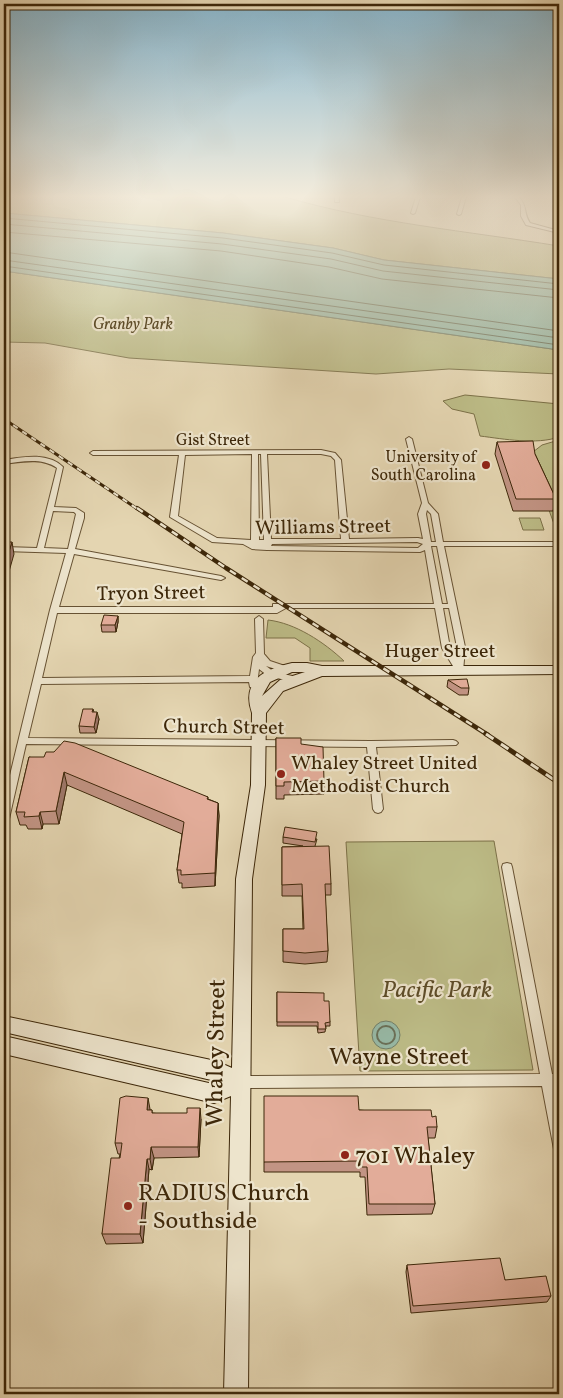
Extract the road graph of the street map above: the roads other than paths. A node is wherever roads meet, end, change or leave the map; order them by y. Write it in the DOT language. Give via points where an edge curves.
graph roads {
  1 [pos="409,439"];
  2 [pos="93,453"];
  3 [pos="182,453"];
  4 [pos="255,453"];
  5 [pos="264,453"];
  6 [pos="4,462"];
  7 [pos="425,503"];
  8 [pos="48,509"];
  9 [pos="345,540"];
  10 [pos="246,542"];
  11 [pos="255,544"];
  12 [pos="268,544"];
  13 [pos="428,544"];
  14 [pos="440,544"];
  15 [pos="559,544"];
  16 [pos="4,549"];
  17 [pos="40,549"];
  18 [pos="71,551"];
  19 [pos="221,578"];
  20 [pos="439,606"];
  21 [pos="453,606"];
  22 [pos="54,610"];
  23 [pos="259,619"];
  24 [pos="258,658"];
  25 [pos="460,670"];
  26 [pos="559,670"];
  27 [pos="271,674"];
  28 [pos="289,674"];
  29 [pos="252,679"];
  30 [pos="37,681"];
  31 [pos="255,695"];
  32 [pos="259,713"];
  33 [pos="23,741"];
  34 [pos="260,743"];
  35 [pos="454,743"];
  36 [pos="371,744"];
  37 [pos="378,809"];
  38 [pos="4,819"];
  39 [pos="507,867"];
  40 [pos="4,1024"];
  41 [pos="4,1045"];
  42 [pos="553,1080"];
  43 [pos="240,1082"];
  44 [pos="559,1144"];
  45 [pos="236,1394"];
  1 -- 7 [label="street"];
  2 -- 3 [label="street, Gist Street"];
  3 -- 4 [label="street, Gist Street"];
  3 -- 10 [label="street" via="174,517 215,540"];
  4 -- 5 [label="street, Gist Street"];
  4 -- 11 [label="street"];
  5 -- 9 [label="street, Gist Street" via="333,454 338,460"];
  5 -- 12 [label="street"];
  6 -- 8 [label="street" via="44,459 60,467"];
  7 -- 13 [label="street" via="422,514"];
  7 -- 14 [label="street" via="434,514"];
  8 -- 17 [label="street"];
  8 -- 18 [label="street" via="69,509 80,513"];
  9 -- 12 [label="street, Williams Street"];
  9 -- 13 [label="street, Williams Street" via="418,540"];
  10 -- 11 [label="street, Williams Street"];
  11 -- 12 [label="street, Williams Street"];
  12 -- 13 [label="street, Williams Street" via="420,550"];
  13 -- 14 [label="street, Williams Street"];
  13 -- 20 [label="street"];
  14 -- 15 [label="street, Williams Street"];
  14 -- 21 [label="street"];
  16 -- 17 [label="street"];
  17 -- 18 [label="street"];
  18 -- 19 [label="street"];
  18 -- 22 [label="street"];
  20 -- 21 [label="street, Tryon Street"];
  20 -- 22 [label="street, Tryon Street"];
  20 -- 25 [label="street" via="446,648"];
  21 -- 25 [label="street" via="461,648"];
  22 -- 30 [label="street"];
  23 -- 24 [label="street, Whaley Street"];
  24 -- 27 [label="street"];
  24 -- 28 [label="street"];
  24 -- 29 [label="street, Whaley Street"];
  25 -- 26 [label="main road, Huger Street"];
  25 -- 28 [label="main road, Huger Street"];
  27 -- 28 [label="main road"];
  27 -- 31 [label="main road" via="259,685"];
  28 -- 32 [label="main road" via="275,688"];
  29 -- 30 [label="street"];
  29 -- 31 [label="street, Whaley Street"];
  30 -- 33 [label="street"];
  31 -- 32 [label="main road, Whaley Street"];
  32 -- 34 [label="main road, Whaley Street"];
  33 -- 34 [label="street, Church Street"];
  33 -- 38 [label="street"];
  34 -- 36 [label="street, Church Street"];
  34 -- 43 [label="main road, Whaley Street" via="258,794 244,879"];
  35 -- 36 [label="street, Church Street"];
  36 -- 37 [label="street"];
  39 -- 42 [label="street"];
  40 -- 43 [label="main road, Wayne Street" via="216,1070"];
  41 -- 43 [label="main road, Wayne Street" via="214,1094"];
  42 -- 43 [label="street, Wayne Street"];
  42 -- 44 [label="street"];
  43 -- 45 [label="main road, Whaley Street"];
}
